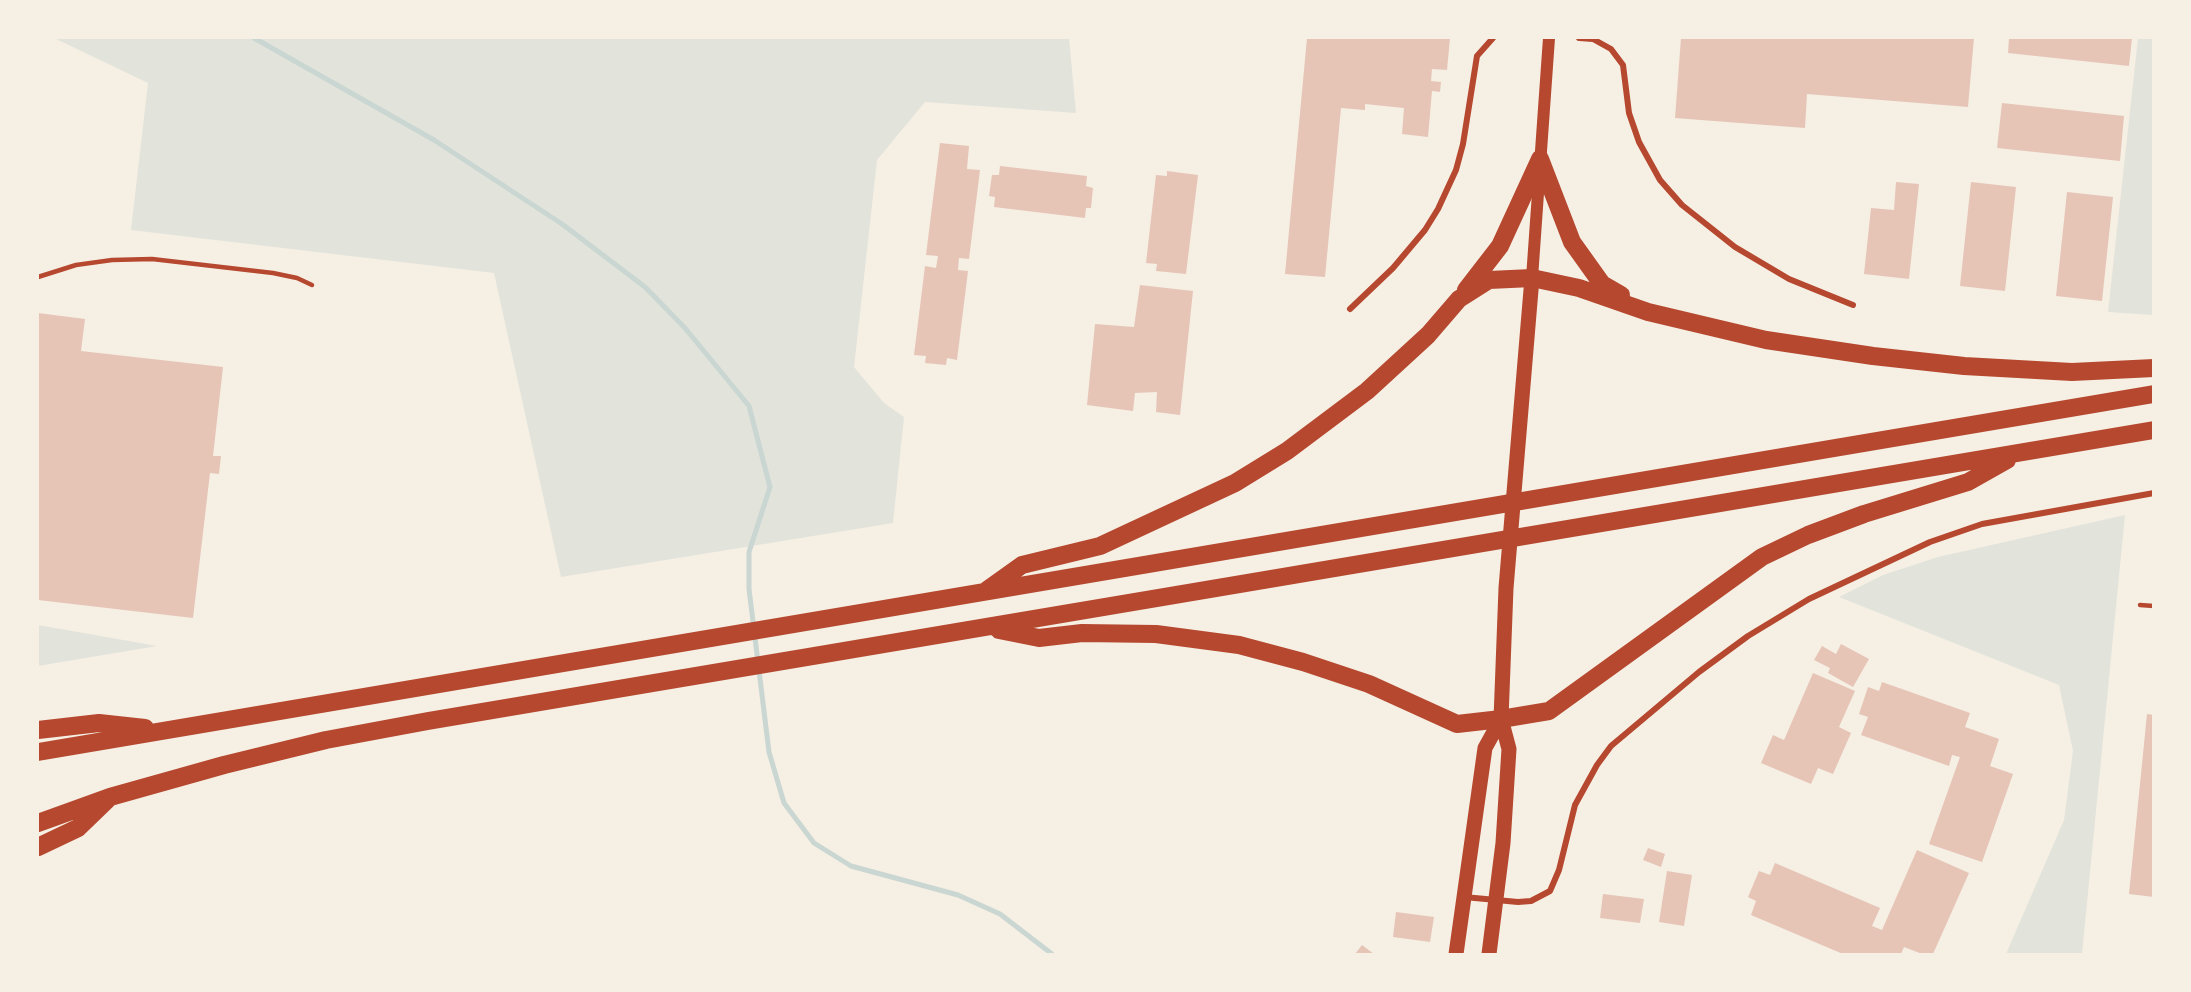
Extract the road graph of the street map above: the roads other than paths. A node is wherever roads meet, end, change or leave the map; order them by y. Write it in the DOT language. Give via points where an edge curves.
graph roads {
  1 [pos="1493,38"];
  2 [pos="1549,38"];
  3 [pos="1579,38"];
  4 [pos="1540,159"];
  5 [pos="38,277"];
  6 [pos="1532,278"];
  7 [pos="312,285"];
  8 [pos="1459,298"];
  9 [pos="1853,306"];
  10 [pos="1350,309"];
  11 [pos="1648,312"];
  12 [pos="2154,368"];
  13 [pos="2154,394"];
  14 [pos="2154,430"];
  15 [pos="2019,453"];
  16 [pos="2154,493"];
  17 [pos="983,593"];
  18 [pos="2140,604"];
  19 [pos="2154,606"];
  20 [pos="989,627"];
  21 [pos="1501,719"];
  22 [pos="38,730"];
  23 [pos="168,731"];
  24 [pos="38,752"];
  25 [pos="110,797"];
  26 [pos="38,823"];
  27 [pos="38,847"];
  28 [pos="1463,897"];
  29 [pos="1496,900"];
  30 [pos="1456,954"];
  31 [pos="1489,954"];
  1 -- 10 [label="street" via="1477,56 1463,144 1438,209 1393,268"];
  2 -- 4 [label="main road"];
  3 -- 9 [label="street" via="1593,39 1611,49 1623,65 1629,113 1639,142 1660,180 1682,205 1735,247 1789,279"];
  4 -- 6 [label="main road"];
  4 -- 8 [label="highway" via="1500,246"];
  4 -- 11 [label="highway" via="1572,242 1583,260 1602,284"];
  5 -- 7 [label="lane" via="76,265 152,259 273,273"];
  6 -- 8 [label="highway" via="1489,280"];
  6 -- 11 [label="highway" via="1579,288"];
  6 -- 21 [label="main road" via="1506,588"];
  8 -- 17 [label="highway" via="1428,335 1367,391 1287,451 1235,483 1100,546 1022,566"];
  11 -- 12 [label="highway" via="1766,340 1873,356 2072,372"];
  13 -- 17 [label="highway"];
  14 -- 15 [label="highway"];
  15 -- 20 [label="highway"];
  15 -- 21 [label="highway" via="1968,482 1864,514 1762,557 1549,711"];
  16 -- 29 [label="street" via="1982,524 1930,542 1809,599 1748,636 1637,722 1597,765 1575,805 1550,891 1532,901"];
  17 -- 23 [label="highway" via="338,699"];
  18 -- 19 [label="lane"];
  20 -- 21 [label="highway" via="1039,638 1129,633 1239,645 1369,684 1457,724"];
  20 -- 25 [label="highway" via="326,740"];
  21 -- 28 [label="main road" via="1485,748"];
  21 -- 29 [label="main road" via="1509,749"];
  22 -- 23 [label="highway" via="99,723"];
  23 -- 24 [label="highway"];
  25 -- 26 [label="highway"];
  25 -- 27 [label="highway" via="78,828"];
  28 -- 29 [label="street"];
  28 -- 30 [label="main road"];
  29 -- 31 [label="main road"];
}
